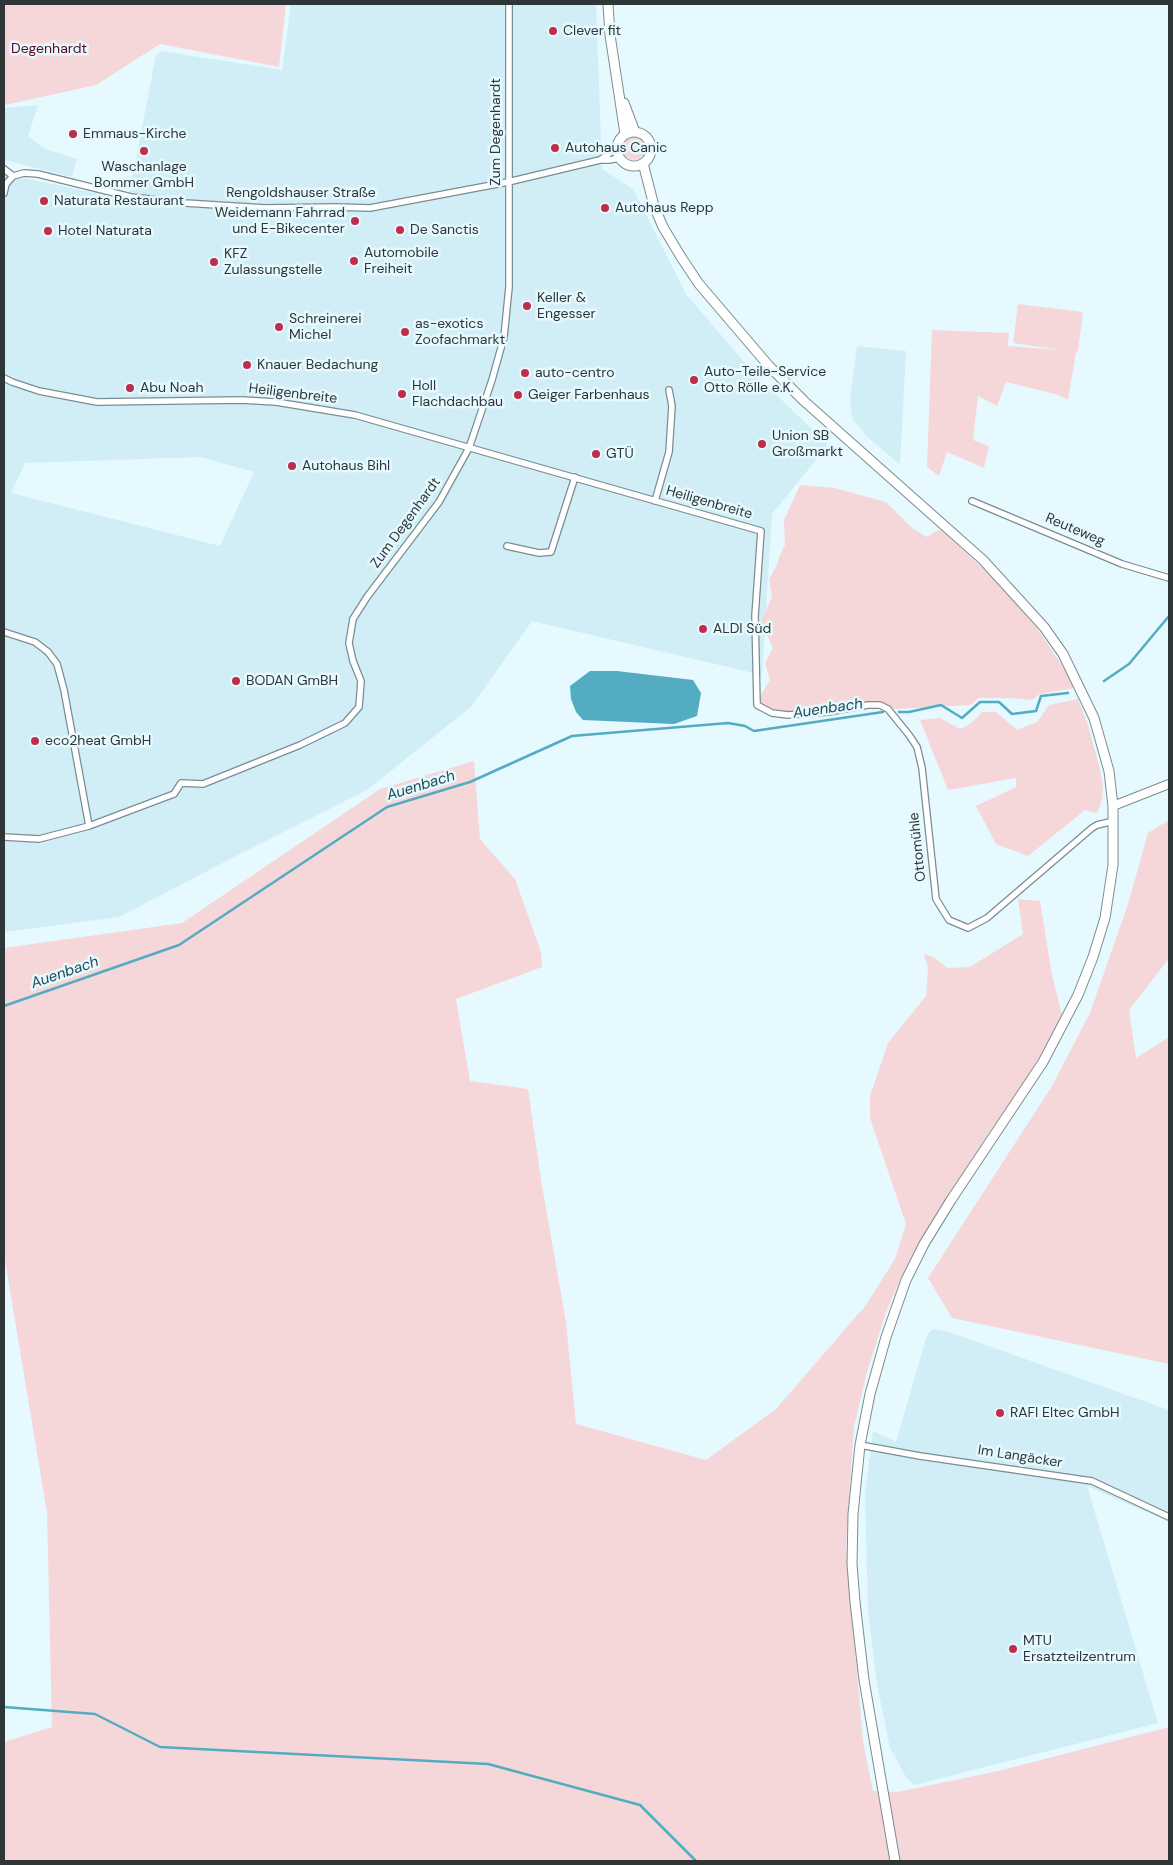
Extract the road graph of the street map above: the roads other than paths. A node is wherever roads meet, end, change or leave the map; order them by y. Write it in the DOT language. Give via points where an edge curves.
graph roads {
  1 [pos="509,4"];
  2 [pos="608,4"];
  3 [pos="618,89"];
  4 [pos="635,132"];
  5 [pos="625,134"];
  6 [pos="617,148"];
  7 [pos="620,158"];
  8 [pos="600,160"];
  9 [pos="640,164"];
  10 [pos="4,169"];
  11 [pos="13,176"];
  12 [pos="508,182"];
  13 [pos="4,193"];
  14 [pos="4,378"];
  15 [pos="669,390"];
  16 [pos="469,448"];
  17 [pos="575,477"];
  18 [pos="655,501"];
  19 [pos="972,501"];
  20 [pos="507,546"];
  21 [pos="1169,578"];
  22 [pos="4,632"];
  23 [pos="757,705"];
  24 [pos="1169,784"];
  25 [pos="1113,806"];
  26 [pos="1114,822"];
  27 [pos="90,826"];
  28 [pos="4,837"];
  29 [pos="860,1446"];
  30 [pos="1169,1517"];
  31 [pos="895,1861"];
  1 -- 12 [label="street, Zum Degenhardt"];
  2 -- 3 [label="main road"];
  3 -- 4 [label="main road"];
  3 -- 5 [label="main road"];
  4 -- 5 [label="main road"];
  4 -- 9 [label="main road" via="645,136 651,144 650,155"];
  5 -- 6 [label="main road"];
  6 -- 7 [label="main road"];
  6 -- 8 [label="street, Rengoldshauser Straße"];
  7 -- 8 [label="street, Rengoldshauser Straße"];
  7 -- 9 [label="main road" via="626,163"];
  8 -- 12 [label="street, Rengoldshauser Straße"];
  9 -- 25 [label="main road" via="663,227 699,284 769,366 983,560 1044,626 1063,654 1094,718 1109,771"];
  10 -- 11 [label="street"];
  11 -- 12 [label="street, Rengoldshauser Straße" via="38,174 131,197 275,208 370,208"];
  11 -- 13 [label="street"];
  12 -- 16 [label="street, Zum Degenhardt" via="509,287 504,337"];
  14 -- 16 [label="street, Heiligenbreite" via="39,392 97,402 240,400 318,408"];
  15 -- 18 [label="street, Heiligenbreite" via="672,406 669,452"];
  16 -- 17 [label="street, Heiligenbreite"];
  16 -- 27 [label="street, Zum Degenhardt" via="439,502 352,619 349,643 361,681 359,707 345,723 203,784 181,783 174,794"];
  17 -- 18 [label="street, Heiligenbreite"];
  17 -- 20 [label="street" via="551,552 539,553"];
  18 -- 23 [label="street, Heiligenbreite" via="761,530 755,616"];
  19 -- 21 [label="street, Reuteweg" via="1122,564"];
  22 -- 27 [label="street" via="42,646 57,664"];
  23 -- 26 [label="street, Ottomühle" via="772,713 788,715 868,705 888,709 917,747 936,899 950,920 968,928 987,918 1092,828"];
  24 -- 25 [label="street"];
  25 -- 26 [label="main road"];
  26 -- 29 [label="main road" via="1113,865 1105,918 1078,995 1043,1062 951,1200 906,1280 886,1338"];
  27 -- 28 [label="street" via="39,839"];
  29 -- 30 [label="street, Im Langäcker" via="1092,1481"];
  29 -- 31 [label="main road" via="853,1514 855,1602 864,1680"];
}
